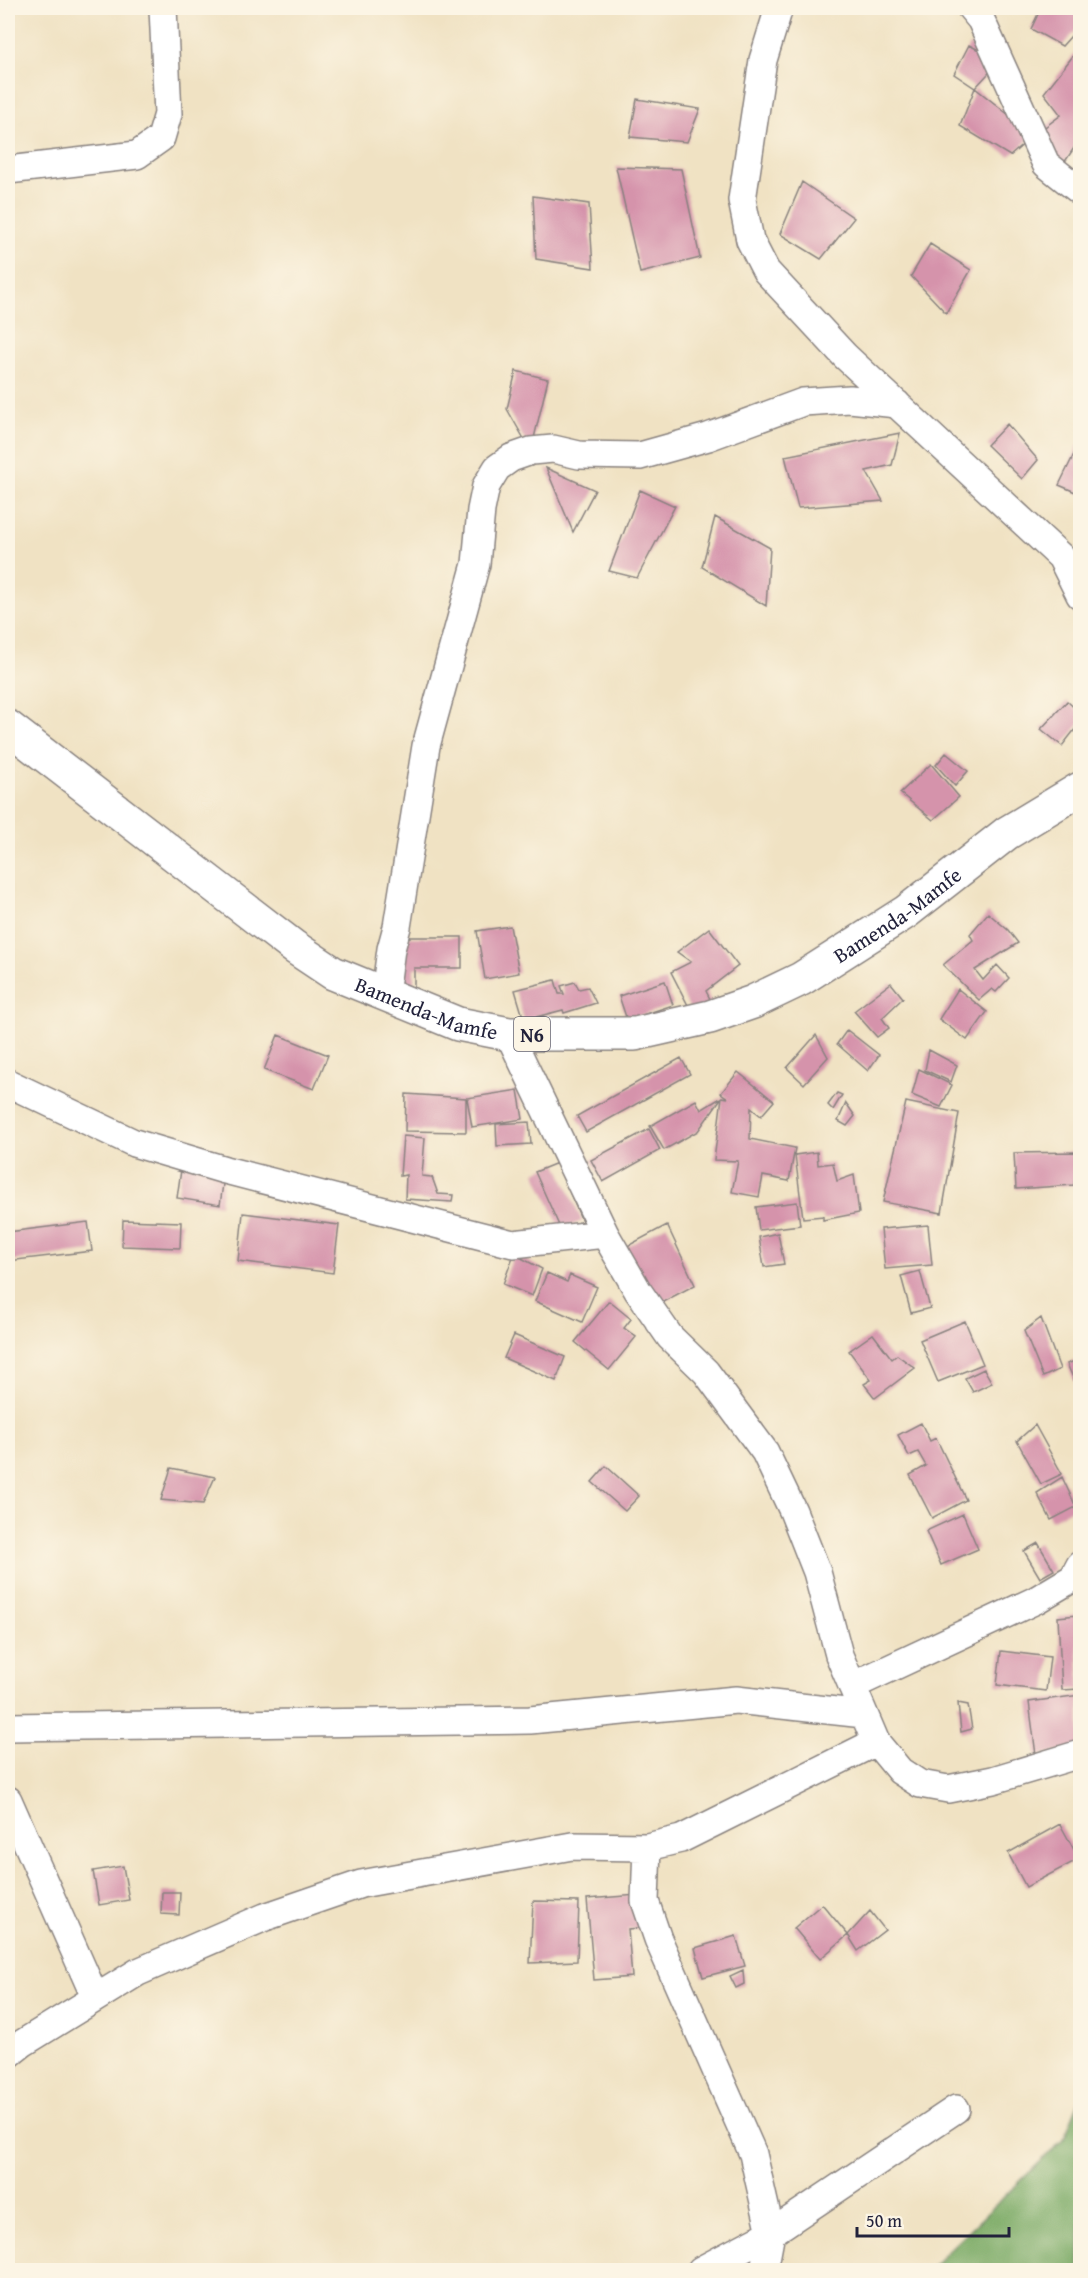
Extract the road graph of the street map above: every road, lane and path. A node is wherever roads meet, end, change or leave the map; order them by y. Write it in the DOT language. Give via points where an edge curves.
graph roads {
  1 [pos="163,8"];
  2 [pos="779,8"];
  3 [pos="971,8"];
  4 [pos="8,170"];
  5 [pos="1080,191"];
  6 [pos="897,404"];
  7 [pos="1080,595"];
  8 [pos="8,727"];
  9 [pos="1080,789"];
  10 [pos="385,994"];
  11 [pos="509,1034"];
  12 [pos="8,1083"];
  13 [pos="605,1234"];
  14 [pos="1080,1565"];
  15 [pos="852,1686"];
  16 [pos="864,1714"];
  17 [pos="8,1727"];
  18 [pos="876,1742"];
  19 [pos="1080,1754"];
  20 [pos="8,1800"];
  21 [pos="647,1847"];
  22 [pos="95,1997"];
  23 [pos="8,2055"];
  24 [pos="956,2109"];
  25 [pos="771,2233"];
  26 [pos="701,2271"];
  27 [pos="764,2271"];
  1 -- 4 [label="street" via="168,114 161,138 137,155"];
  2 -- 6 [label="street" via="764,60 742,200 750,240 766,271 845,356"];
  3 -- 5 [label="street" via="981,20 1046,164"];
  6 -- 7 [label="street" via="1061,557"];
  6 -- 10 [label="street" via="850,399 803,402 708,438 640,456 579,455 553,449 531,451 497,468 486,486 476,564 426,746"];
  8 -- 10 [label="highway, Bamenda-Mamfe / N6" via="294,947 333,974"];
  9 -- 11 [label="highway, Bamenda-Mamfe / N6" via="1007,832 906,912 801,980 753,1002 710,1017 634,1034"];
  10 -- 11 [label="highway, Bamenda-Mamfe / N6" via="458,1024"];
  11 -- 13 [label="street"];
  12 -- 13 [label="street" via="134,1143 513,1244"];
  13 -- 15 [label="street" via="670,1337 706,1372 765,1452 817,1572 839,1655"];
  14 -- 15 [label="street" via="1073,1578 1036,1600"];
  15 -- 16 [label="street"];
  16 -- 17 [label="street" via="736,1700 530,1720"];
  16 -- 18 [label="street"];
  18 -- 19 [label="street" via="900,1771 920,1784 948,1789"];
  18 -- 21 [label="street" via="731,1817 681,1839"];
  20 -- 22 [label="street"];
  21 -- 22 [label="street" via="572,1846 361,1884 174,1955"];
  21 -- 25 [label="street" via="645,1901 753,2154"];
  22 -- 23 [label="street"];
  24 -- 25 [label="street"];
  25 -- 26 [label="street"];
  25 -- 27 [label="street"];
}
